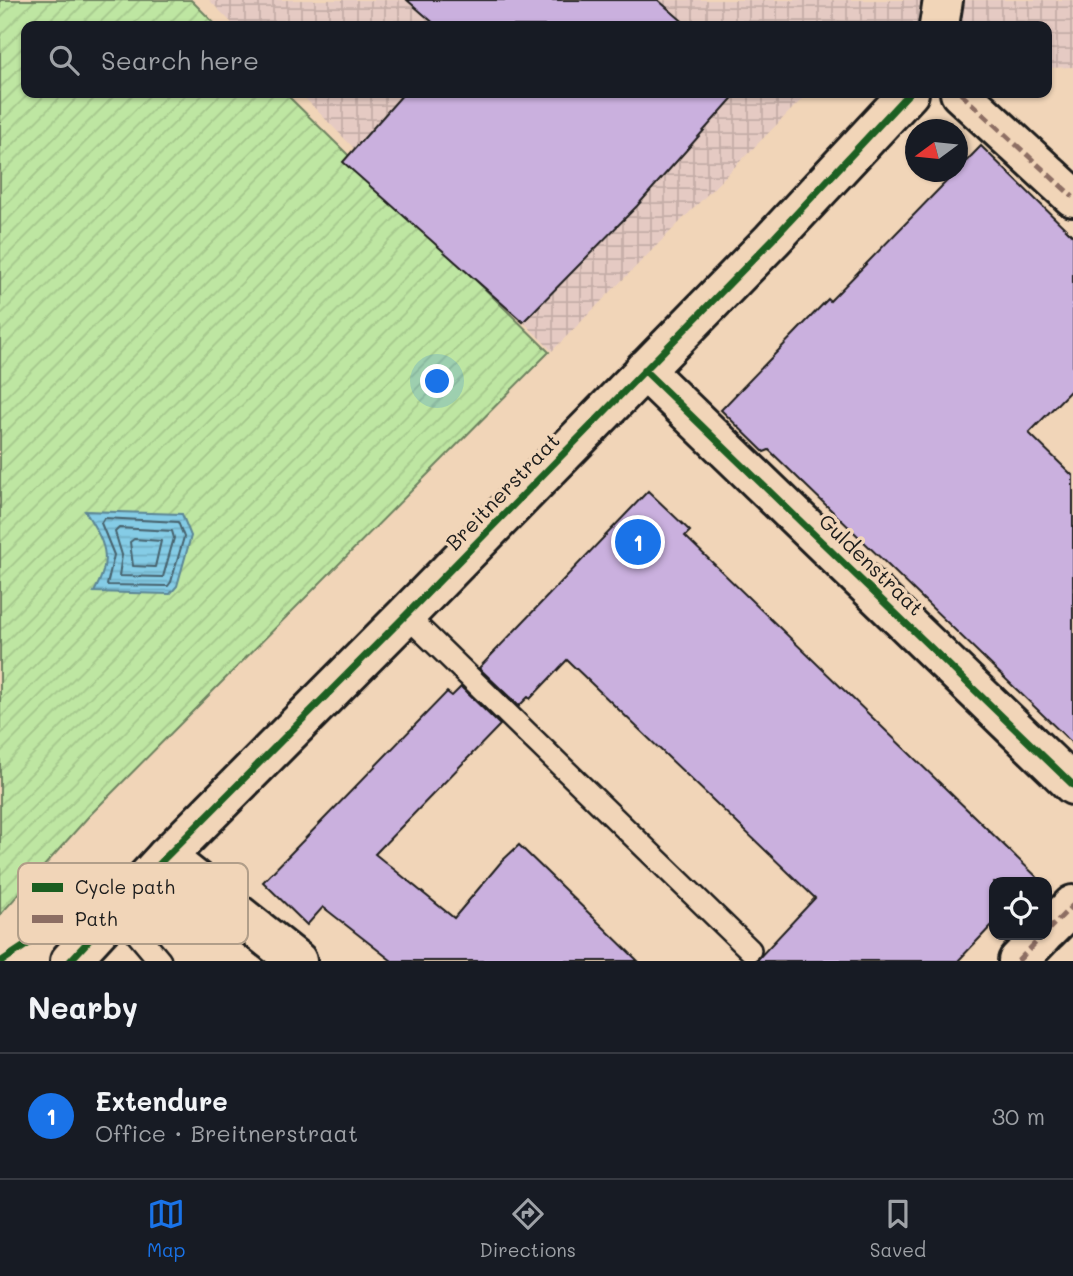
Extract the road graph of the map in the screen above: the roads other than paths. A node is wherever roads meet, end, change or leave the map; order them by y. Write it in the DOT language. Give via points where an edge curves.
graph roads {
  1 [pos="943,0"];
  2 [pos="940,21"];
  3 [pos="904,98"];
  4 [pos="965,98"];
  5 [pos="1073,197"];
  6 [pos="644,370"];
  7 [pos="406,615"];
  8 [pos="1073,785"];
  9 [pos="166,857"];
  10 [pos="160,863"];
  11 [pos="174,863"];
  12 [pos="1073,905"];
  13 [pos="248,922"];
  14 [pos="1052,926"];
  15 [pos="1038,940"];
  16 [pos="86,944"];
  17 [pos="146,944"];
  18 [pos="750,950"];
  19 [pos="70,961"];
  20 [pos="160,961"];
  21 [pos="297,961"];
  22 [pos="1018,961"];
  1 -- 2 [label="street"];
  3 -- 6 [label="street, Breitnerstraat"];
  4 -- 5 [label="street"];
  6 -- 7 [label="street, Breitnerstraat"];
  6 -- 8 [label="street, Guldenstraat"];
  7 -- 9 [label="street, Breitnerstraat"];
  7 -- 18 [label="lane"];
  9 -- 10 [label="street, Breitnerstraat"];
  9 -- 11 [label="street"];
  12 -- 14 [label="street"];
  13 -- 21 [label="street"];
  15 -- 22 [label="street"];
  16 -- 19 [label="street, Breitnerstraat"];
  17 -- 20 [label="lane"];
}
